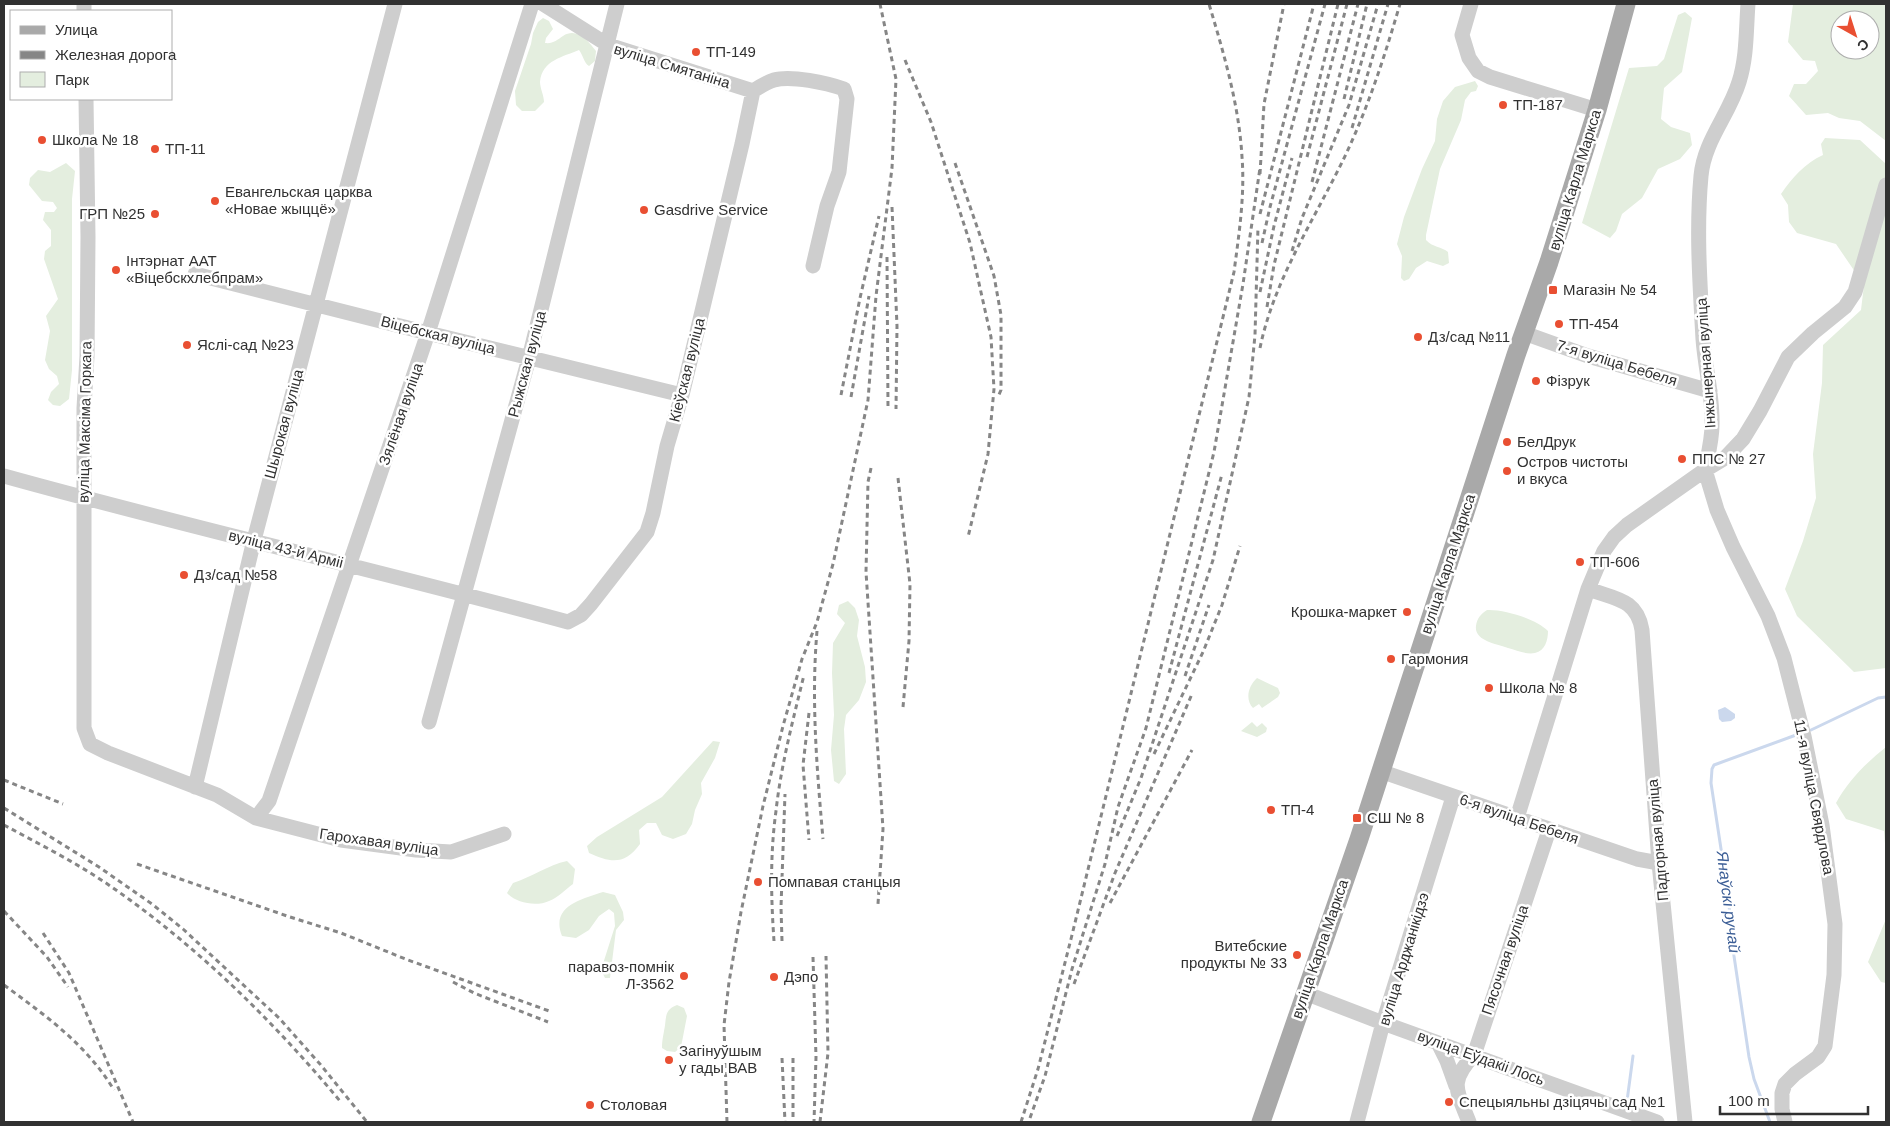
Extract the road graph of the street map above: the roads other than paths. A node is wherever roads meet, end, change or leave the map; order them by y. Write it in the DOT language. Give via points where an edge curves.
graph roads {
  1 [pos="395,4"];
  2 [pos="532,4"];
  3 [pos="543,4"];
  4 [pos="617,4"];
  5 [pos="1471,4"];
  6 [pos="1626,4"];
  7 [pos="1748,4"];
  8 [pos="608,46"];
  9 [pos="753,91"];
  10 [pos="86,100"];
  11 [pos="1597,110"];
  12 [pos="1886,185"];
  13 [pos="813,266"];
  14 [pos="195,274"];
  15 [pos="315,304"];
  16 [pos="428,333"];
  17 [pos="1524,333"];
  18 [pos="530,358"];
  19 [pos="1710,391"];
  20 [pos="682,395"];
  21 [pos="1705,470"];
  22 [pos="4,476"];
  23 [pos="84,498"];
  24 [pos="254,540"];
  25 [pos="349,565"];
  26 [pos="1588,589"];
  27 [pos="464,594"];
  28 [pos="568,622"];
  29 [pos="429,722"];
  30 [pos="90,744"];
  31 [pos="1380,771"];
  32 [pos="195,787"];
  33 [pos="1453,797"];
  34 [pos="256,818"];
  35 [pos="1517,818"];
  36 [pos="1549,830"];
  37 [pos="504,834"];
  38 [pos="1659,863"];
  39 [pos="1305,993"];
  40 [pos="1383,1024"];
  41 [pos="1438,1044"];
  42 [pos="1474,1055"];
  43 [pos="1456,1086"];
  44 [pos="1260,1122"];
  45 [pos="1357,1122"];
  46 [pos="1469,1122"];
  47 [pos="1657,1122"];
  48 [pos="1685,1122"];
  49 [pos="1785,1122"];
  1 -- 15 [label="street, Шырокая вуліца"];
  2 -- 16 [label="street, Зялёная вуліца"];
  3 -- 8 [label="street, вуліца Смятаніна"];
  4 -- 8 [label="street, Рыжская вуліца"];
  5 -- 11 [label="street" via="1462,35 1468,58 1478,71"];
  6 -- 11 [label="main road, вуліца Карла Маркса"];
  7 -- 19 [label="street, Інжынерная вуліца" via="1744,62 1739,84 1709,144 1701,173 1698,216 1700,285"];
  8 -- 9 [label="street, вуліца Смятаніна"];
  8 -- 18 [label="street, Рыжская вуліца"];
  9 -- 13 [label="street" via="774,80 792,79 844,89 847,99 840,172 827,206"];
  9 -- 20 [label="street, Кіеўская вуліца"];
  10 -- 23 [label="street, вуліца Максіма Горкага" via="88,237"];
  11 -- 17 [label="main road, вуліца Карла Маркса"];
  12 -- 21 [label="street" via="1855,292 1846,307 1788,357 1743,439 1726,458"];
  14 -- 15 [label="street, Віцебская вуліца"];
  15 -- 16 [label="street, Віцебская вуліца"];
  15 -- 24 [label="street, Шырокая вуліца"];
  16 -- 18 [label="street, Віцебская вуліца"];
  16 -- 25 [label="street, Зялёная вуліца"];
  17 -- 19 [label="street, 7-я вуліца Бебеля" via="1588,356"];
  17 -- 31 [label="main road, вуліца Карла Маркса"];
  18 -- 20 [label="street, Віцебская вуліца"];
  18 -- 27 [label="street, Рыжская вуліца"];
  19 -- 21 [label="street, Інжынерная вуліца" via="1712,426"];
  20 -- 28 [label="street, Кіеўская вуліца" via="647,532 591,604"];
  21 -- 26 [label="street" via="1614,537 1604,550"];
  21 -- 49 [label="street, 11-я вуліца Свярдлова" via="1717,510 1768,616 1784,658 1822,825 1835,924 1834,975 1825,1046 1818,1057 1785,1084 1782,1093"];
  22 -- 23 [label="street, вуліца 43-й Арміі"];
  23 -- 24 [label="street, вуліца 43-й Арміі"];
  23 -- 30 [label="street, вуліца Максіма Горкага" via="84,728"];
  24 -- 25 [label="street, вуліца 43-й Арміі"];
  24 -- 32 [label="street, Шырокая вуліца"];
  25 -- 27 [label="street, вуліца 43-й Арміі"];
  25 -- 34 [label="street, Зялёная вуліца" via="269,801"];
  26 -- 35 [label="street"];
  26 -- 38 [label="street, Падгорная вуліца" via="1628,603 1640,616"];
  27 -- 28 [label="street, вуліца 43-й Арміі"];
  27 -- 29 [label="street, Рыжская вуліца"];
  30 -- 32 [label="street, Гарохавая вуліца"];
  31 -- 33 [label="street, 6-я вуліца Бебеля"];
  31 -- 39 [label="main road, вуліца Карла Маркса"];
  32 -- 34 [label="street, Гарохавая вуліца" via="217,795"];
  33 -- 35 [label="street, 6-я вуліца Бебеля"];
  33 -- 40 [label="street, вуліца Арджанікідзэ"];
  34 -- 37 [label="street, Гарохавая вуліца" via="341,840 416,850 451,852"];
  35 -- 36 [label="street, 6-я вуліца Бебеля"];
  36 -- 38 [label="street, 6-я вуліца Бебеля" via="1636,859"];
  36 -- 42 [label="street, Пясочная вуліца"];
  38 -- 48 [label="street, Падгорная вуліца"];
  39 -- 40 [label="street, вуліца Еўдакіі Лось"];
  39 -- 44 [label="main road, вуліца Карла Маркса"];
  40 -- 41 [label="street, вуліца Еўдакіі Лось"];
  40 -- 45 [label="street, вуліца Арджанікідзэ"];
  41 -- 42 [label="street, вуліца Еўдакіі Лось"];
  41 -- 43 [label="street"];
  42 -- 43 [label="street, Пясочная вуліца" via="1461,1068"];
  42 -- 47 [label="street, вуліца Еўдакіі Лось"];
  43 -- 46 [label="street"];
}
